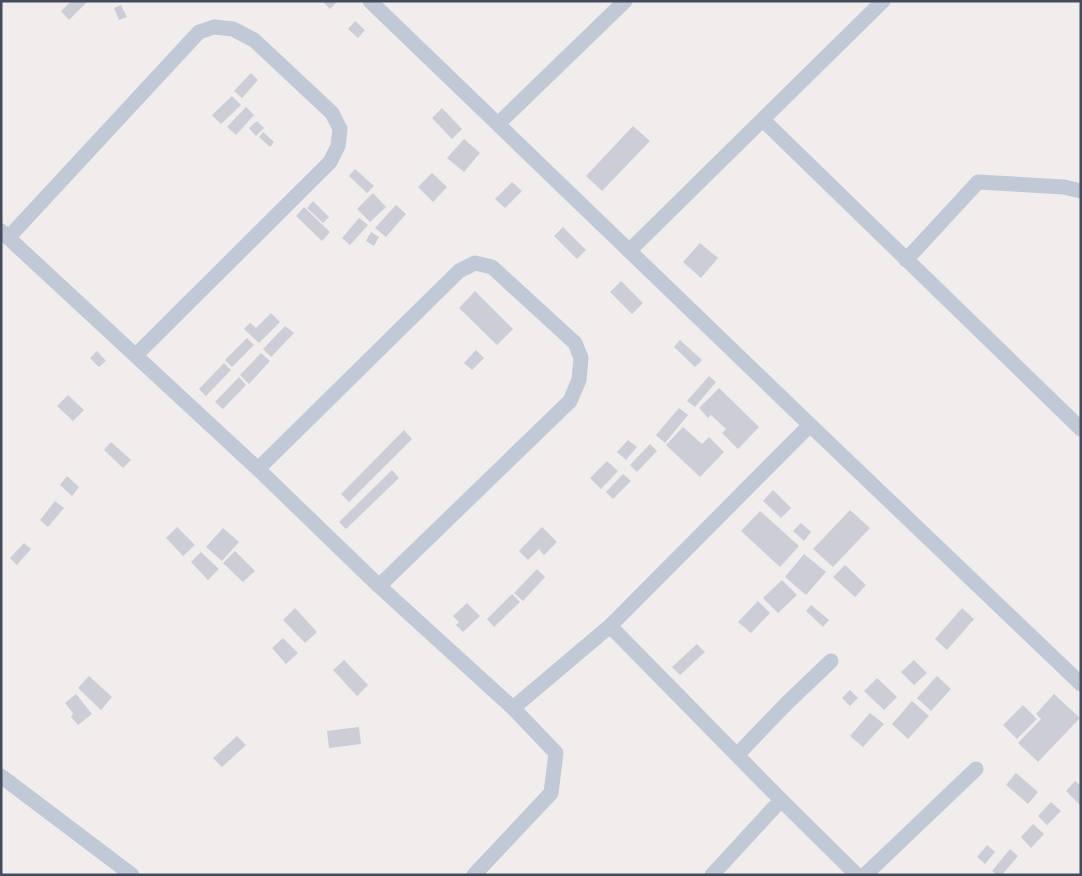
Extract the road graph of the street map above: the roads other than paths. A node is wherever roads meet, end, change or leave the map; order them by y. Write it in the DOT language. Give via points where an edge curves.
graph roads {
  1 [pos="370,1"];
  2 [pos="625,1"];
  3 [pos="883,1"];
  4 [pos="763,120"];
  5 [pos="498,124"];
  6 [pos="1081,191"];
  7 [pos="5,235"];
  8 [pos="629,251"];
  9 [pos="906,260"];
  10 [pos="136,355"];
  11 [pos="810,425"];
  12 [pos="1081,429"];
  13 [pos="258,469"];
  14 [pos="380,586"];
  15 [pos="610,626"];
  16 [pos="831,661"];
  17 [pos="1081,684"];
  18 [pos="513,708"];
  19 [pos="737,755"];
  20 [pos="976,768"];
  21 [pos="1,776"];
  22 [pos="781,800"];
  23 [pos="132,875"];
  24 [pos="474,875"];
  25 [pos="712,875"];
  26 [pos="857,875"];
  27 [pos="865,875"];
  1 -- 5 [label="street"];
  2 -- 5 [label="street"];
  3 -- 4 [label="street"];
  4 -- 8 [label="street"];
  4 -- 9 [label="street"];
  5 -- 8 [label="street"];
  6 -- 9 [label="street" via="1064,187 978,182"];
  7 -- 10 [label="street"];
  7 -- 10 [label="street" via="199,32 214,27 233,29 254,40 332,113 340,130 338,146 330,162"];
  8 -- 11 [label="street"];
  9 -- 12 [label="street"];
  10 -- 13 [label="street"];
  11 -- 15 [label="street"];
  11 -- 17 [label="street"];
  13 -- 14 [label="street"];
  13 -- 14 [label="street" via="459,271 475,263 492,267 575,343 581,358 579,380 570,401"];
  14 -- 18 [label="street"];
  15 -- 18 [label="street"];
  15 -- 19 [label="street"];
  16 -- 19 [label="street"];
  18 -- 24 [label="street" via="556,753 551,793"];
  19 -- 22 [label="street"];
  20 -- 27 [label="street"];
  21 -- 23 [label="street"];
  22 -- 25 [label="street"];
  22 -- 26 [label="street"];
}
